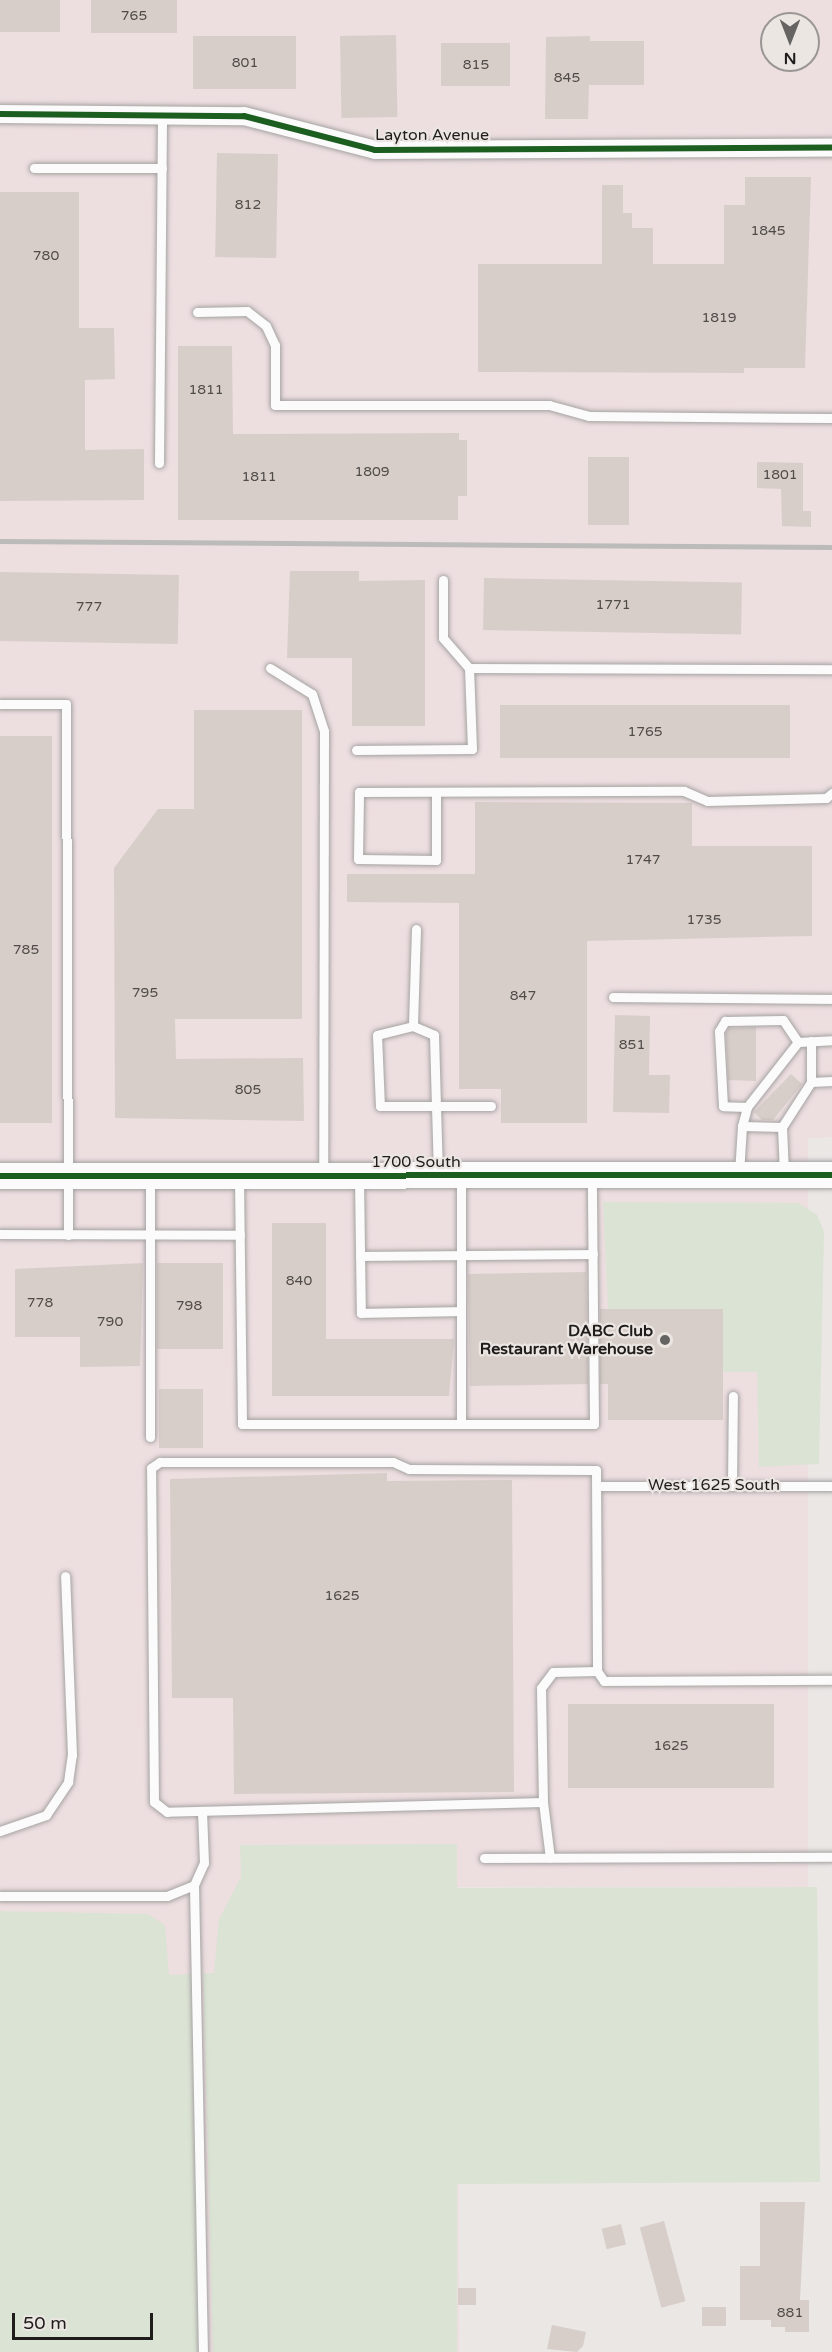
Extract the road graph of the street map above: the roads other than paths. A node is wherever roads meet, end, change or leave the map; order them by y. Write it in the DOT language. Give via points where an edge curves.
graph roads {
  1 [pos="0,114"];
  2 [pos="162,115"];
  3 [pos="832,148"];
  4 [pos="34,168"];
  5 [pos="162,168"];
  6 [pos="197,312"];
  7 [pos="832,418"];
  8 [pos="159,463"];
  9 [pos="444,580"];
  10 [pos="270,668"];
  11 [pos="469,668"];
  12 [pos="832,669"];
  13 [pos="0,704"];
  14 [pos="356,750"];
  15 [pos="436,792"];
  16 [pos="832,793"];
  17 [pos="416,928"];
  18 [pos="613,997"];
  19 [pos="832,999"];
  20 [pos="413,1026"];
  21 [pos="832,1040"];
  22 [pos="811,1041"];
  23 [pos="798,1042"];
  24 [pos="832,1081"];
  25 [pos="811,1082"];
  26 [pos="436,1106"];
  27 [pos="491,1106"];
  28 [pos="747,1107"];
  29 [pos="742,1126"];
  30 [pos="782,1127"];
  31 [pos="739,1175"];
  32 [pos="784,1175"];
  33 [pos="832,1175"];
  34 [pos="0,1176"];
  35 [pos="67,1176"];
  36 [pos="150,1176"];
  37 [pos="239,1176"];
  38 [pos="323,1176"];
  39 [pos="359,1176"];
  40 [pos="449,1176"];
  41 [pos="592,1176"];
  42 [pos="0,1234"];
  43 [pos="68,1235"];
  44 [pos="149,1235"];
  45 [pos="240,1235"];
  46 [pos="593,1254"];
  47 [pos="461,1255"];
  48 [pos="360,1256"];
  49 [pos="461,1311"];
  50 [pos="733,1396"];
  51 [pos="461,1424"];
  52 [pos="150,1437"];
  53 [pos="732,1485"];
  54 [pos="597,1486"];
  55 [pos="832,1486"];
  56 [pos="65,1576"];
  57 [pos="597,1671"];
  58 [pos="832,1680"];
  59 [pos="543,1802"];
  60 [pos="202,1811"];
  61 [pos="0,1831"];
  62 [pos="832,1857"];
  63 [pos="484,1858"];
  64 [pos="550,1858"];
  65 [pos="194,1885"];
  66 [pos="0,1896"];
  67 [pos="203,2352"];
  1 -- 2 [label="street, Layton Avenue"];
  2 -- 3 [label="street, Layton Avenue" via="244,116 375,150"];
  2 -- 5 [label="lane"];
  4 -- 5 [label="lane"];
  5 -- 8 [label="lane"];
  6 -- 7 [label="lane" via="247,311 266,326 275,345 275,405 549,405 589,416"];
  9 -- 11 [label="lane" via="443,638"];
  10 -- 38 [label="lane" via="312,694 324,731"];
  11 -- 12 [label="lane"];
  11 -- 14 [label="lane" via="472,749"];
  13 -- 35 [label="lane" via="66,704"];
  15 -- 15 [label="lane" via="359,792 358,860 436,860"];
  15 -- 16 [label="lane" via="684,791 707,801 826,798"];
  17 -- 20 [label="lane"];
  18 -- 19 [label="lane"];
  20 -- 26 [label="lane" via="434,1035"];
  20 -- 26 [label="lane" via="377,1035 380,1106"];
  21 -- 22 [label="lane"];
  22 -- 23 [label="lane"];
  22 -- 25 [label="lane"];
  23 -- 28 [label="lane"];
  23 -- 28 [label="lane" via="783,1020 725,1021 719,1031 723,1106"];
  24 -- 25 [label="lane"];
  25 -- 30 [label="lane"];
  26 -- 27 [label="lane"];
  26 -- 40 [label="lane"];
  28 -- 29 [label="lane"];
  29 -- 30 [label="lane"];
  29 -- 31 [label="lane"];
  30 -- 32 [label="lane"];
  31 -- 32 [label="street, 1700 South"];
  31 -- 41 [label="street, 1700 South"];
  32 -- 33 [label="street, 1700 South"];
  34 -- 35 [label="street, 1700 South"];
  35 -- 36 [label="street, 1700 South"];
  35 -- 43 [label="lane"];
  36 -- 37 [label="street, 1700 South"];
  36 -- 44 [label="lane"];
  37 -- 38 [label="street, 1700 South"];
  37 -- 45 [label="lane"];
  38 -- 39 [label="street, 1700 South"];
  39 -- 40 [label="street, 1700 South"];
  39 -- 48 [label="lane"];
  40 -- 41 [label="street, 1700 South"];
  40 -- 47 [label="lane"];
  41 -- 46 [label="lane"];
  42 -- 43 [label="lane"];
  43 -- 44 [label="lane"];
  44 -- 45 [label="lane"];
  44 -- 52 [label="lane"];
  45 -- 51 [label="lane" via="243,1424"];
  46 -- 47 [label="lane"];
  46 -- 51 [label="lane" via="594,1424"];
  47 -- 48 [label="lane"];
  47 -- 49 [label="lane"];
  48 -- 49 [label="lane" via="362,1312"];
  49 -- 51 [label="lane"];
  50 -- 53 [label="lane"];
  53 -- 54 [label="lane, West 1625 South"];
  53 -- 55 [label="lane, West 1625 South"];
  54 -- 57 [label="lane"];
  54 -- 60 [label="lane" via="596,1470 409,1469 393,1462 160,1462 151,1468 154,1802 167,1812"];
  56 -- 61 [label="lane" via="72,1755 68,1782 46,1815"];
  57 -- 58 [label="lane" via="604,1681"];
  57 -- 59 [label="lane" via="553,1672 541,1688"];
  59 -- 60 [label="lane"];
  59 -- 64 [label="lane"];
  60 -- 65 [label="lane" via="204,1863"];
  62 -- 64 [label="lane"];
  63 -- 64 [label="lane"];
  65 -- 66 [label="lane" via="167,1896"];
  65 -- 67 [label="lane"];
}
